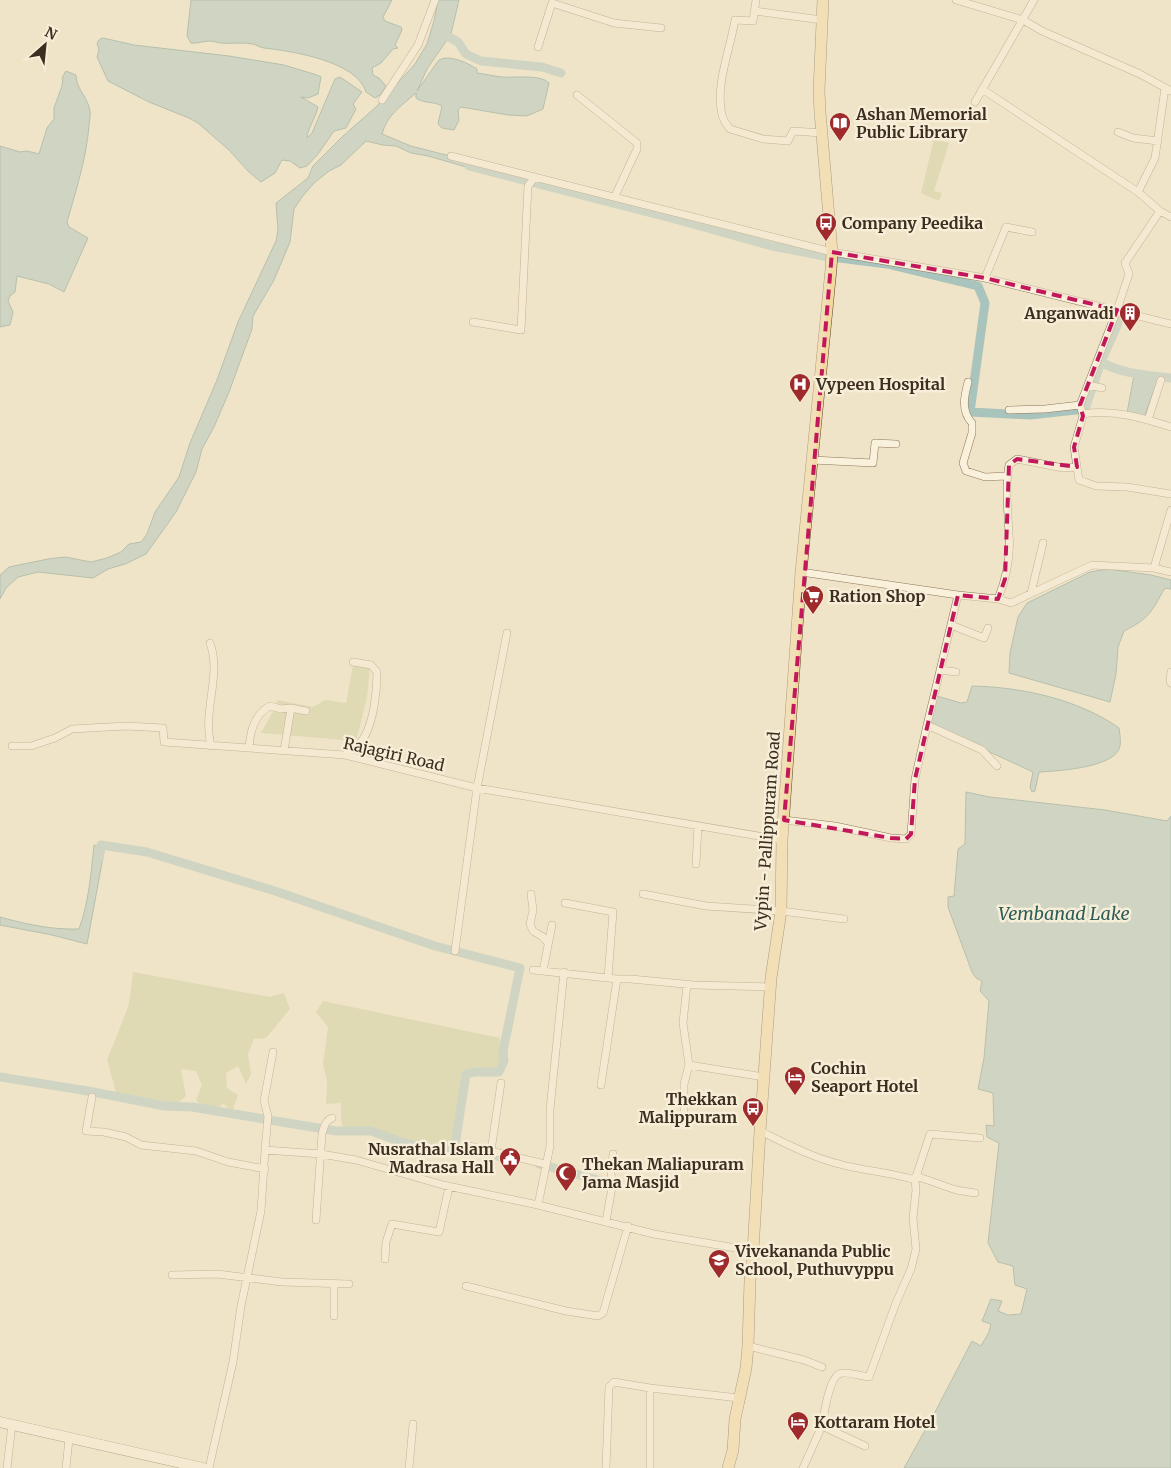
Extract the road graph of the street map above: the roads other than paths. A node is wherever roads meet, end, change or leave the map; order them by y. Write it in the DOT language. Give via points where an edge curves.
graph roads {
  1 [pos="435,0"];
  2 [pos="756,0"];
  3 [pos="823,0"];
  4 [pos="956,0"];
  5 [pos="1034,0"];
  6 [pos="548,2"];
  7 [pos="755,11"];
  8 [pos="822,20"];
  9 [pos="1023,20"];
  10 [pos="661,28"];
  11 [pos="538,47"];
  12 [pos="982,89"];
  13 [pos="1168,90"];
  14 [pos="578,94"];
  15 [pos="382,100"];
  16 [pos="975,102"];
  17 [pos="1118,132"];
  18 [pos="822,133"];
  19 [pos="1158,141"];
  20 [pos="451,156"];
  21 [pos="535,177"];
  22 [pos="1138,192"];
  23 [pos="615,196"];
  24 [pos="1160,211"];
  25 [pos="1171,217"];
  26 [pos="1032,232"];
  27 [pos="832,257"];
  28 [pos="985,278"];
  29 [pos="1118,310"];
  30 [pos="473,322"];
  31 [pos="1171,324"];
  32 [pos="1161,380"];
  33 [pos="968,382"];
  34 [pos="1088,385"];
  35 [pos="1102,388"];
  36 [pos="1080,405"];
  37 [pos="1009,410"];
  38 [pos="1083,414"];
  39 [pos="1148,420"];
  40 [pos="1171,427"];
  41 [pos="896,444"];
  42 [pos="812,460"];
  43 [pos="1077,467"];
  44 [pos="1007,476"];
  45 [pos="1171,494"];
  46 [pos="1171,510"];
  47 [pos="1043,543"];
  48 [pos="1154,568"];
  49 [pos="801,572"];
  50 [pos="1171,572"];
  51 [pos="1031,593"];
  52 [pos="958,595"];
  53 [pos="998,599"];
  54 [pos="951,625"];
  55 [pos="988,628"];
  56 [pos="506,633"];
  57 [pos="210,642"];
  58 [pos="353,662"];
  59 [pos="940,670"];
  60 [pos="956,672"];
  61 [pos="1171,672"];
  62 [pos="1171,683"];
  63 [pos="291,708"];
  64 [pos="306,711"];
  65 [pos="927,726"];
  66 [pos="12,746"];
  67 [pos="211,746"];
  68 [pos="248,748"];
  69 [pos="284,751"];
  70 [pos="345,755"];
  71 [pos="997,766"];
  72 [pos="477,788"];
  73 [pos="784,820"];
  74 [pos="698,826"];
  75 [pos="782,840"];
  76 [pos="696,864"];
  77 [pos="531,894"];
  78 [pos="643,894"];
  79 [pos="565,903"];
  80 [pos="781,911"];
  81 [pos="844,919"];
  82 [pos="552,926"];
  83 [pos="547,942"];
  84 [pos="455,951"];
  85 [pos="533,970"];
  86 [pos="543,971"];
  87 [pos="564,972"];
  88 [pos="608,978"];
  89 [pos="617,979"];
  90 [pos="687,985"];
  91 [pos="770,986"];
  92 [pos="273,1052"];
  93 [pos="689,1065"];
  94 [pos="764,1076"];
  95 [pos="501,1083"];
  96 [pos="601,1085"];
  97 [pos="92,1097"];
  98 [pos="332,1118"];
  99 [pos="684,1124"];
  100 [pos="760,1131"];
  101 [pos="980,1138"];
  102 [pos="469,1146"];
  103 [pos="266,1150"];
  104 [pos="491,1151"];
  105 [pos="321,1154"];
  106 [pos="614,1154"];
  107 [pos="545,1165"];
  108 [pos="265,1169"];
  109 [pos="916,1178"];
  110 [pos="449,1187"];
  111 [pos="975,1193"];
  112 [pos="538,1205"];
  113 [pos="316,1220"];
  114 [pos="606,1221"];
  115 [pos="628,1226"];
  116 [pos="754,1251"];
  117 [pos="385,1259"];
  118 [pos="172,1275"];
  119 [pos="248,1277"];
  120 [pos="334,1284"];
  121 [pos="349,1284"];
  122 [pos="466,1286"];
  123 [pos="334,1316"];
  124 [pos="748,1346"];
  125 [pos="822,1367"];
  126 [pos="650,1388"];
  127 [pos="739,1398"];
  128 [pos="0,1422"];
  129 [pos="12,1424"];
  130 [pos="413,1424"];
  131 [pos="822,1426"];
  132 [pos="69,1439"];
  133 [pos="865,1446"];
  134 [pos="7,1468"];
  135 [pos="66,1468"];
  136 [pos="203,1468"];
  137 [pos="209,1468"];
  138 [pos="410,1468"];
  139 [pos="606,1468"];
  140 [pos="650,1468"];
  141 [pos="728,1468"];
  142 [pos="803,1468"];
  1 -- 15 [label="street" via="418,45"];
  2 -- 7 [label="street"];
  3 -- 8 [label="main road, Vypin - Pallippuram Road"];
  4 -- 9 [label="street"];
  5 -- 9 [label="street"];
  6 -- 10 [label="street" via="614,23"];
  6 -- 11 [label="street"];
  7 -- 8 [label="street"];
  7 -- 18 [label="street" via="753,21 735,20 723,72 722,116 730,129 762,140 788,141 793,131"];
  8 -- 18 [label="main road, Vypin - Pallippuram Road" via="819,91"];
  9 -- 12 [label="street"];
  9 -- 13 [label="street"];
  12 -- 16 [label="street"];
  12 -- 22 [label="street"];
  13 -- 19 [label="street"];
  14 -- 23 [label="street" via="637,143"];
  17 -- 19 [label="street" via="1133,138"];
  18 -- 27 [label="main road, Vypin - Pallippuram Road"];
  19 -- 22 [label="street" via="1155,158"];
  20 -- 21 [label="street"];
  21 -- 23 [label="street"];
  21 -- 30 [label="street" via="528,186 521,330"];
  22 -- 24 [label="street"];
  23 -- 27 [label="street"];
  24 -- 25 [label="street"];
  24 -- 29 [label="street" via="1127,259 1125,266 1129,274"];
  26 -- 28 [label="street" via="1006,228"];
  27 -- 28 [label="street"];
  27 -- 42 [label="main road, Vypin - Pallippuram Road"];
  28 -- 29 [label="street"];
  29 -- 31 [label="street"];
  29 -- 34 [label="street"];
  32 -- 39 [label="street"];
  33 -- 44 [label="street" via="964,404 966,416 972,423 972,433 963,463 966,471 985,477"];
  34 -- 35 [label="street"];
  34 -- 36 [label="street"];
  36 -- 37 [label="street"];
  36 -- 38 [label="street"];
  38 -- 39 [label="street" via="1097,412"];
  38 -- 43 [label="street" via="1074,447"];
  39 -- 40 [label="street"];
  41 -- 42 [label="street" via="875,443 873,463"];
  42 -- 49 [label="main road, Vypin - Pallippuram Road"];
  43 -- 44 [label="street" via="1063,468 1017,459 1009,464"];
  43 -- 45 [label="street" via="1078,480 1096,486"];
  44 -- 53 [label="street" via="1009,536 1005,579"];
  46 -- 48 [label="street"];
  47 -- 51 [label="street"];
  48 -- 50 [label="street"];
  48 -- 51 [label="street" via="1092,565"];
  49 -- 52 [label="street"];
  49 -- 73 [label="main road, Vypin - Pallippuram Road"];
  51 -- 53 [label="street" via="1011,603"];
  52 -- 53 [label="street"];
  52 -- 54 [label="street"];
  54 -- 55 [label="street" via="984,638"];
  54 -- 59 [label="street"];
  56 -- 72 [label="street"];
  57 -- 67 [label="street" via="215,668 208,713"];
  58 -- 70 [label="street" via="370,665 377,672 377,690 363,739"];
  59 -- 60 [label="street"];
  59 -- 65 [label="street"];
  61 -- 62 [label="street"];
  63 -- 64 [label="street"];
  63 -- 68 [label="street" via="270,706 265,709 257,717"];
  63 -- 69 [label="street"];
  65 -- 71 [label="street" via="982,750"];
  65 -- 73 [label="street" via="915,779 911,834 906,839"];
  66 -- 67 [label="street, Rajagiri Road" via="31,746 72,729 126,726 163,728 164,742"];
  67 -- 68 [label="street, Rajagiri Road"];
  68 -- 69 [label="street, Rajagiri Road"];
  69 -- 70 [label="street, Rajagiri Road"];
  70 -- 72 [label="street, Rajagiri Road"];
  72 -- 74 [label="street, Rajagiri Road"];
  72 -- 84 [label="street"];
  73 -- 75 [label="main road, Vypin - Pallippuram Road"];
  74 -- 75 [label="street, Rajagiri Road"];
  74 -- 76 [label="street"];
  75 -- 80 [label="main road, Vypin - Pallippuram Road"];
  77 -- 83 [label="street" via="533,910 530,924 533,931"];
  78 -- 80 [label="street" via="706,906"];
  79 -- 88 [label="street" via="613,912"];
  80 -- 81 [label="street"];
  80 -- 91 [label="main road, Vypin - Pallippuram Road"];
  82 -- 83 [label="street"];
  83 -- 86 [label="street"];
  85 -- 86 [label="street"];
  86 -- 87 [label="street"];
  87 -- 88 [label="street"];
  87 -- 107 [label="street" via="550,1109 550,1146"];
  88 -- 89 [label="street"];
  89 -- 90 [label="street"];
  89 -- 96 [label="street"];
  90 -- 91 [label="street"];
  90 -- 93 [label="street" via="683,1023"];
  91 -- 94 [label="main road, Vypin - Pallippuram Road"];
  92 -- 103 [label="street" via="264,1101 268,1119"];
  93 -- 94 [label="street"];
  93 -- 99 [label="street" via="684,1084"];
  94 -- 100 [label="main road, Vypin - Pallippuram Road"];
  95 -- 104 [label="street"];
  97 -- 108 [label="street" via="86,1131 126,1137 141,1144 196,1151 228,1162"];
  98 -- 105 [label="street" via="325,1124"];
  100 -- 109 [label="street" via="839,1164"];
  100 -- 116 [label="main road, Vypin - Pallippuram Road"];
  101 -- 109 [label="street" via="930,1134"];
  102 -- 104 [label="street"];
  103 -- 105 [label="street"];
  103 -- 108 [label="street"];
  104 -- 107 [label="street"];
  105 -- 110 [label="street" via="356,1160"];
  105 -- 113 [label="street"];
  106 -- 114 [label="street"];
  107 -- 112 [label="street"];
  108 -- 119 [label="street" via="261,1211"];
  109 -- 111 [label="street"];
  109 -- 131 [label="street" via="913,1218 916,1249 911,1268 869,1377 836,1375"];
  110 -- 112 [label="street"];
  110 -- 117 [label="street" via="439,1232 392,1224"];
  112 -- 114 [label="street"];
  114 -- 115 [label="street"];
  115 -- 116 [label="street" via="654,1234"];
  115 -- 122 [label="street" via="603,1313 598,1316"];
  116 -- 124 [label="main road, Vypin - Pallippuram Road"];
  118 -- 119 [label="street"];
  119 -- 120 [label="street"];
  119 -- 137 [label="street"];
  120 -- 121 [label="street"];
  120 -- 123 [label="street"];
  124 -- 125 [label="street"];
  124 -- 127 [label="main road, Vypin - Pallippuram Road"];
  126 -- 127 [label="street"];
  126 -- 139 [label="street" via="614,1382 609,1386"];
  126 -- 140 [label="street"];
  127 -- 141 [label="main road, Vypin - Pallippuram Road"];
  128 -- 129 [label="main road"];
  129 -- 132 [label="main road"];
  129 -- 134 [label="street"];
  130 -- 138 [label="street"];
  131 -- 133 [label="street"];
  131 -- 142 [label="street"];
  132 -- 135 [label="street"];
  132 -- 136 [label="main road"];
}
